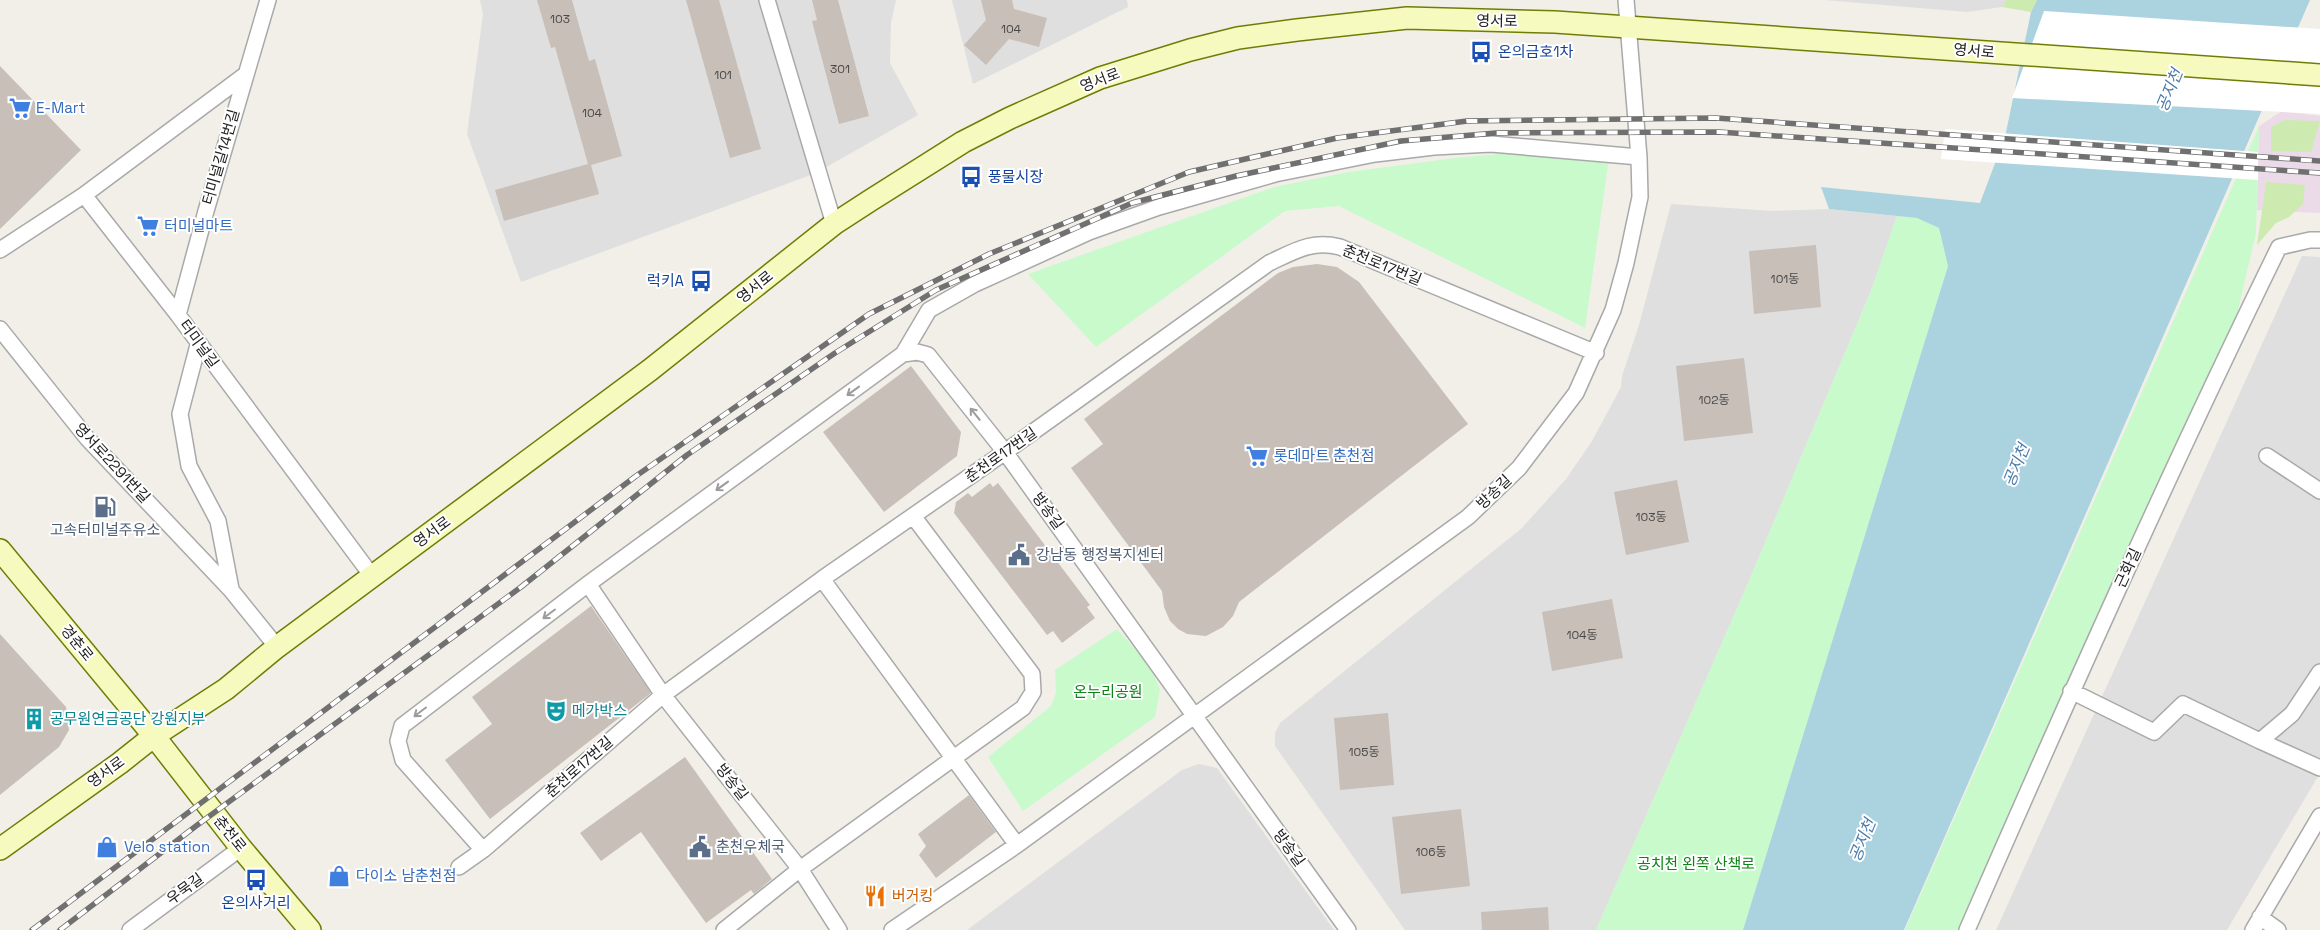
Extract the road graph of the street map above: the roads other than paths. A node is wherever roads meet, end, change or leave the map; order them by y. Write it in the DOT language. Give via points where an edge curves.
graph roads {
  1 [pos="268,0"];
  2 [pos="767,0"];
  3 [pos="1626,0"];
  4 [pos="1628,28"];
  5 [pos="245,75"];
  6 [pos="2320,76"];
  7 [pos="1639,157"];
  8 [pos="84,194"];
  9 [pos="834,224"];
  10 [pos="2320,240"];
  11 [pos="0,250"];
  12 [pos="178,315"];
  13 [pos="0,329"];
  14 [pos="198,345"];
  15 [pos="1596,353"];
  16 [pos="904,354"];
  17 [pos="1005,452"];
  18 [pos="2266,456"];
  19 [pos="2320,491"];
  20 [pos="913,516"];
  21 [pos="0,550"];
  22 [pos="372,576"];
  23 [pos="822,579"];
  24 [pos="588,584"];
  25 [pos="231,590"];
  26 [pos="278,647"];
  27 [pos="2320,672"];
  28 [pos="2071,691"];
  29 [pos="663,695"];
  30 [pos="1195,717"];
  31 [pos="154,736"];
  32 [pos="2260,741"];
  33 [pos="952,759"];
  34 [pos="2320,768"];
  35 [pos="2320,816"];
  36 [pos="1017,845"];
  37 [pos="1,846"];
  38 [pos="241,848"];
  39 [pos="483,850"];
  40 [pos="459,867"];
  41 [pos="800,869"];
  42 [pos="2256,924"];
  43 [pos="130,930"];
  44 [pos="310,930"];
  45 [pos="724,930"];
  46 [pos="839,930"];
  47 [pos="892,930"];
  48 [pos="1348,930"];
  49 [pos="1967,930"];
  50 [pos="2278,930"];
  1 -- 5 [label="street, 터미널길14번길"];
  2 -- 9 [label="street"];
  3 -- 4 [label="street"];
  4 -- 6 [label="street, 영서로"];
  4 -- 7 [label="street"];
  4 -- 9 [label="street, 영서로" via="1555,22 1407,18 1238,38 1100,78 1010,118 931,162"];
  5 -- 8 [label="street"];
  5 -- 12 [label="street, 터미널길14번길"];
  7 -- 15 [label="street, 방송길" via="1640,197 1626,263 1613,310"];
  7 -- 16 [label="street" via="1491,144 1444,146 1375,154 1275,174 1159,207 1089,232 975,284 929,310"];
  8 -- 11 [label="street"];
  8 -- 12 [label="street, 터미널길"];
  9 -- 22 [label="street, 영서로" via="650,370"];
  10 -- 28 [label="street, 근화길" via="2279,247"];
  12 -- 14 [label="street, 터미널길"];
  13 -- 25 [label="street, 영서로2291번길" via="87,438"];
  14 -- 22 [label="street, 터미널길"];
  14 -- 25 [label="street, 영서로2291번길" via="180,414 189,466 218,521"];
  15 -- 17 [label="street, 춘천로17번길" via="1353,252 1327,245 1309,245 1269,263"];
  15 -- 30 [label="street, 방송길" via="1576,394 1556,422 1519,468 1468,517"];
  17 -- 16 [label="street, one-way" via="928,355 917,352"];
  16 -- 24 [label="street, one-way"];
  17 -- 20 [label="street, 춘천로17번길"];
  17 -- 30 [label="street, 방송길"];
  18 -- 19 [label="street"];
  20 -- 23 [label="street, 춘천로17번길"];
  20 -- 33 [label="street" via="1032,674 1033,692 1023,708"];
  21 -- 31 [label="street, 경춘로"];
  22 -- 26 [label="street, 영서로"];
  23 -- 29 [label="street, 춘천로17번길"];
  23 -- 33 [label="street"];
  24 -- 29 [label="street, 방송길"];
  24 -- 39 [label="street, one-way" via="402,726 398,741 403,760"];
  25 -- 26 [label="street, 영서로2291번길"];
  26 -- 31 [label="street, 영서로" via="226,689"];
  27 -- 32 [label="street" via="2292,714"];
  28 -- 32 [label="street" via="2154,732 2184,704"];
  28 -- 49 [label="street, 근화길"];
  29 -- 39 [label="street, 춘천로17번길"];
  29 -- 41 [label="street, 방송길"];
  30 -- 36 [label="street, 방송길"];
  30 -- 48 [label="street, 방송길"];
  31 -- 37 [label="street, 영서로"];
  31 -- 38 [label="street, 춘천로"];
  32 -- 34 [label="street"];
  33 -- 36 [label="street"];
  33 -- 41 [label="street"];
  35 -- 42 [label="street"];
  36 -- 47 [label="street, 방송길"];
  38 -- 43 [label="street, 우묵길"];
  38 -- 44 [label="street, 춘천로"];
  39 -- 40 [label="street, 춘천로17번길"];
  41 -- 45 [label="street"];
  41 -- 46 [label="street, 방송길"];
  42 -- 50 [label="street"];
}
